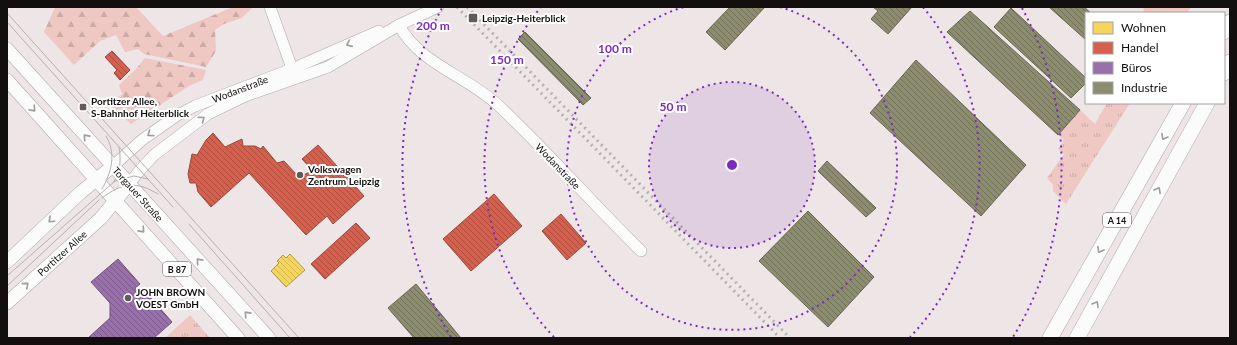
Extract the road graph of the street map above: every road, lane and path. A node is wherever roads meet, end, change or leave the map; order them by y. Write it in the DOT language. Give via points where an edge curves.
graph roads {
  1 [pos="270,7"];
  2 [pos="438,7"];
  3 [pos="399,25"];
  4 [pos="7,49"];
  5 [pos="1230,62"];
  6 [pos="1225,71"];
  7 [pos="293,74"];
  8 [pos="7,80"];
  9 [pos="1182,104"];
  10 [pos="1206,104"];
  11 [pos="113,166"];
  12 [pos="96,179"];
  13 [pos="129,184"];
  14 [pos="116,201"];
  15 [pos="641,251"];
  16 [pos="7,262"];
  17 [pos="7,303"];
  18 [pos="238,338"];
  19 [pos="269,338"];
  20 [pos="1050,338"];
  21 [pos="1077,338"];
  1 -- 7 [label="street"];
  2 -- 3 [label="street, Wodanstraße"];
  3 -- 7 [label="street, Wodanstraße" via="374,33"];
  3 -- 15 [label="street, Wodanstraße" via="418,49 498,105"];
  11 -- 4 [label="main road, Torgauer Straße / B 87, one-way"];
  5 -- 6 [label="highway"];
  7 -- 11 [label="street, Wodanstraße, one-way" via="237,89 176,116 142,140"];
  13 -- 7 [label="street, Wodanstraße, one-way" via="154,155 208,114"];
  8 -- 12 [label="main road, Torgauer Straße / B 87, one-way"];
  9 -- 20 [label="highway, A 14, one-way"];
  21 -- 10 [label="highway, A 14, one-way"];
  11 -- 12 [label="main road, Wodanstraße"];
  11 -- 13 [label="main road, Torgauer Straße / B 87"];
  12 -- 14 [label="main road, Torgauer Straße / B 87"];
  12 -- 16 [label="main road, one-way"];
  13 -- 14 [label="main road, Wodanstraße"];
  19 -- 13 [label="main road, Torgauer Straße / B 87, one-way"];
  17 -- 14 [label="main road, Portitzer Allee, one-way"];
  14 -- 18 [label="main road, Torgauer Straße / B 87, one-way"];
}
